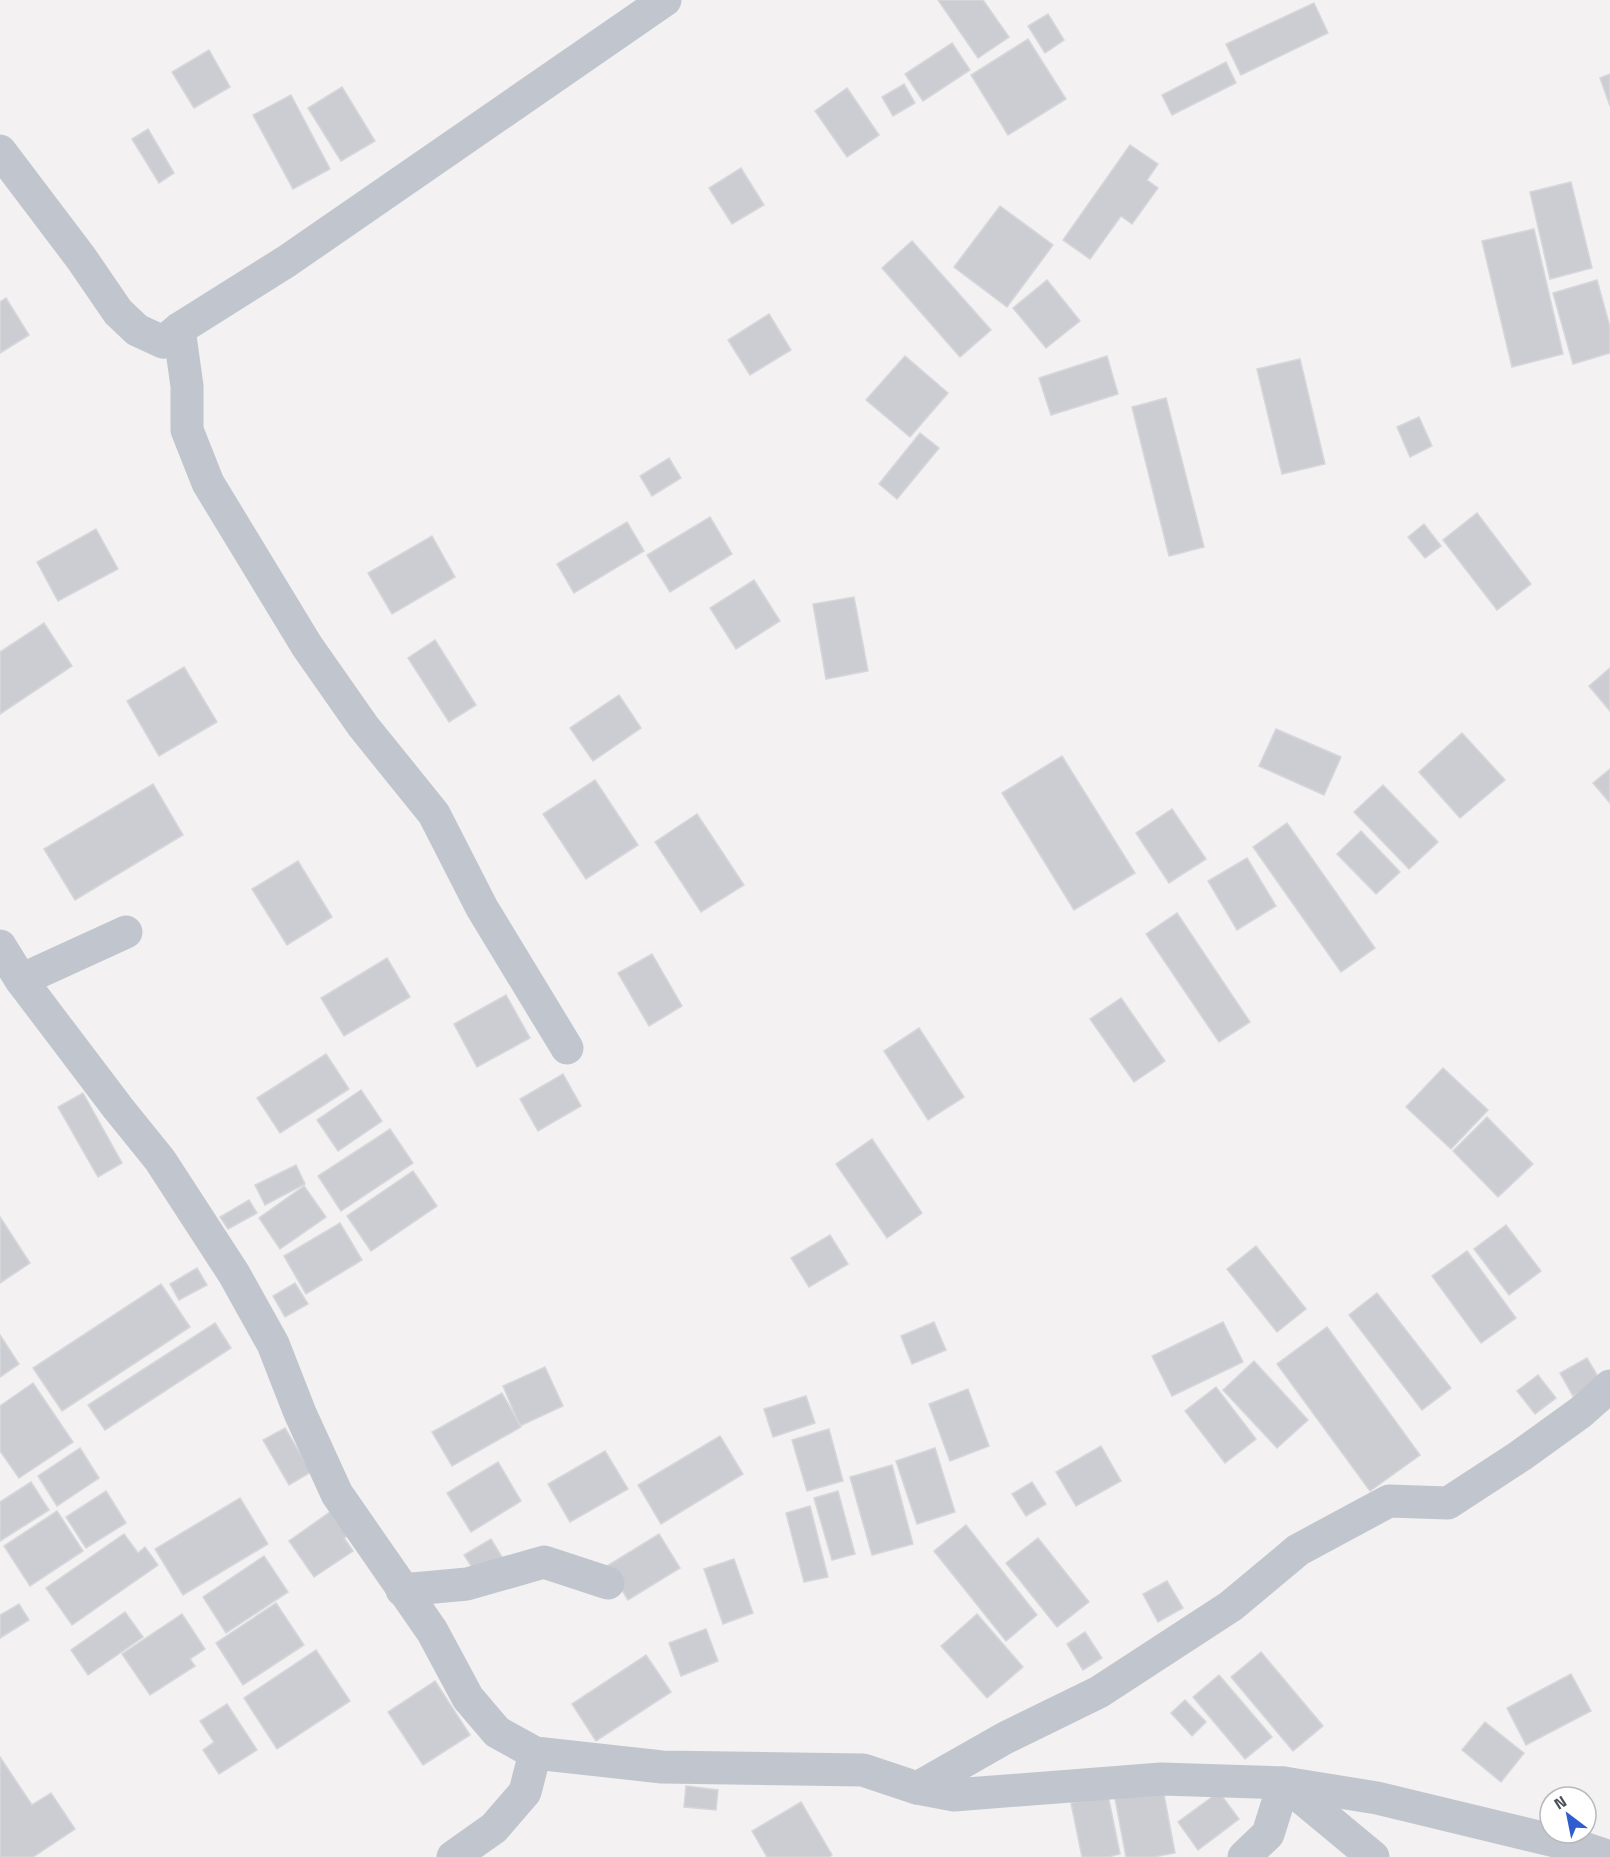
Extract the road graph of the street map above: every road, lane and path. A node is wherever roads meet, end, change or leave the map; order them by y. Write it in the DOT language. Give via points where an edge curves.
graph roads {
  1 [pos="665,0"];
  2 [pos="0,152"];
  3 [pos="179,328"];
  4 [pos="126,932"];
  5 [pos="0,946"];
  6 [pos="21,980"];
  7 [pos="567,1048"];
  8 [pos="1610,1386"];
  9 [pos="608,1583"];
  10 [pos="402,1590"];
  11 [pos="535,1753"];
  12 [pos="1284,1783"];
  13 [pos="917,1788"];
  14 [pos="453,1857"];
  15 [pos="1244,1857"];
  16 [pos="1373,1857"];
  17 [pos="1610,1857"];
  1 -- 3 [label="street" via="287,261"];
  2 -- 3 [label="street" via="118,312 137,330 163,342"];
  3 -- 7 [label="street" via="187,386 187,430 208,483 307,646 363,726 434,814 482,908"];
  4 -- 6 [label="street"];
  5 -- 6 [label="street"];
  6 -- 10 [label="street" via="160,1160 234,1274 273,1344 337,1494"];
  8 -- 13 [label="street" via="1581,1412 1448,1503 1389,1501 1298,1550 1231,1606 1099,1692 1005,1738"];
  9 -- 10 [label="street" via="544,1562 467,1584"];
  10 -- 11 [label="street" via="432,1631 468,1698 497,1732"];
  11 -- 13 [label="street" via="662,1767 863,1770"];
  11 -- 14 [label="street" via="525,1792 494,1828"];
  12 -- 13 [label="street" via="1161,1779 954,1795"];
  12 -- 15 [label="street" via="1268,1834"];
  12 -- 16 [label="street"];
  12 -- 17 [label="street" via="1377,1798"];
}
